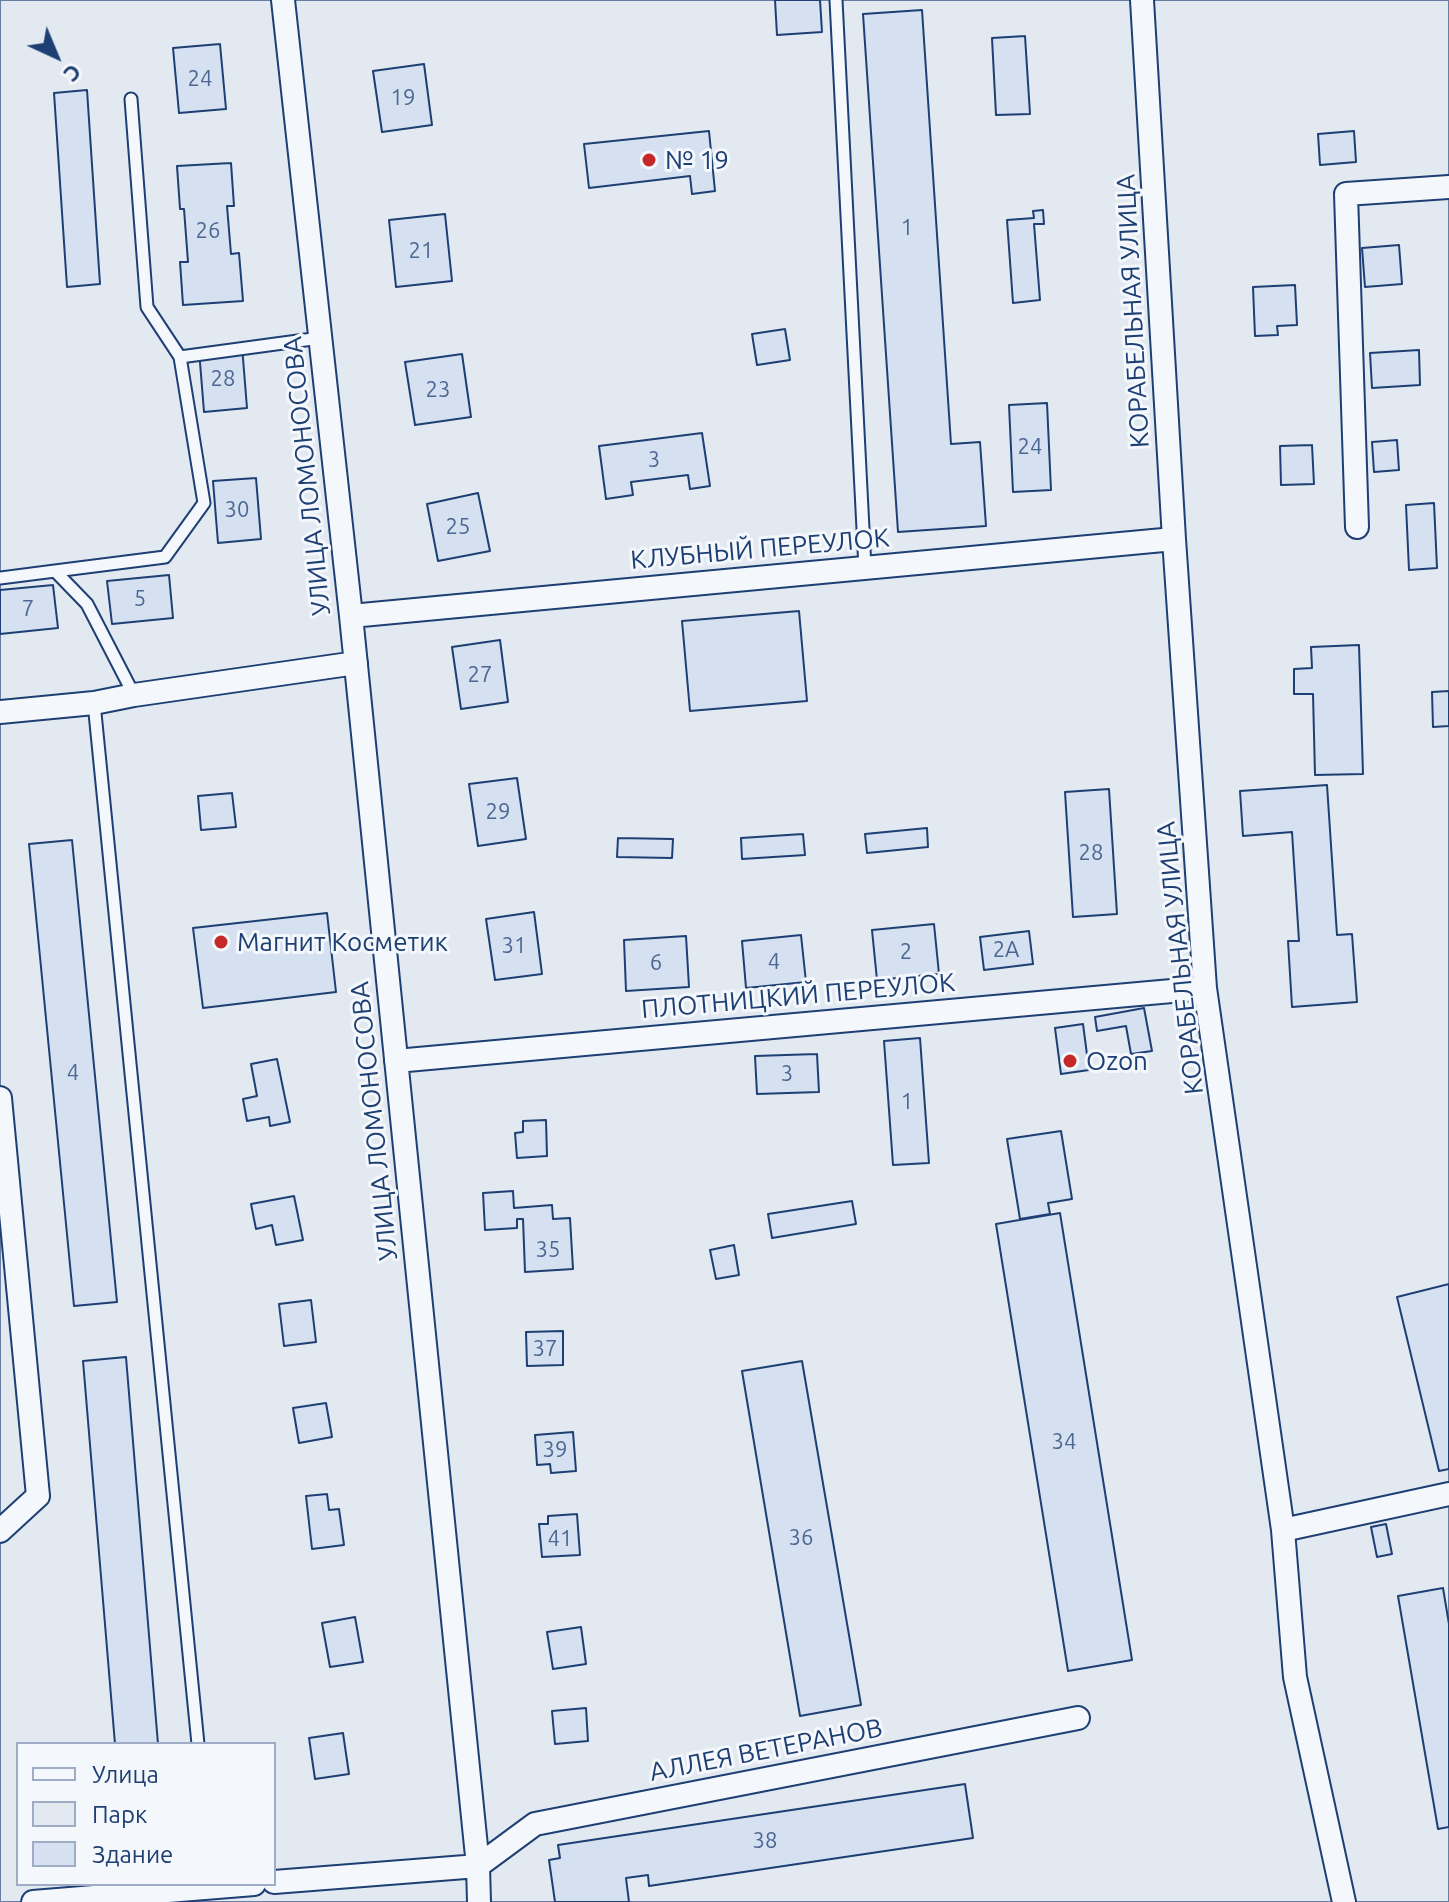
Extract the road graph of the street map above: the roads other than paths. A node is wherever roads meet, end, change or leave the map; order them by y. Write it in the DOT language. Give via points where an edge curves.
graph roads {
  1 [pos="283,0"];
  2 [pos="836,0"];
  3 [pos="1142,0"];
  4 [pos="131,99"];
  5 [pos="1449,187"];
  6 [pos="320,338"];
  7 [pos="180,357"];
  8 [pos="1357,527"];
  9 [pos="1174,539"];
  10 [pos="865,568"];
  11 [pos="55,571"];
  12 [pos="0,578"];
  13 [pos="351,616"];
  14 [pos="356,663"];
  15 [pos="134,695"];
  16 [pos="94,703"];
  17 [pos="0,712"];
  18 [pos="1205,988"];
  19 [pos="396,1061"];
  20 [pos="0,1098"];
  21 [pos="1449,1494"];
  22 [pos="1283,1530"];
  23 [pos="0,1531"];
  24 [pos="1078,1718"];
  25 [pos="198,1742"];
  26 [pos="478,1866"];
  27 [pos="276,1882"];
  28 [pos="212,1886"];
  29 [pos="33,1902"];
  30 [pos="479,1902"];
  31 [pos="1344,1902"];
  1 -- 6 [label="street, УЛИЦА ЛОМОНОСОВА"];
  2 -- 10 [label="lane"];
  3 -- 9 [label="street, КОРАБЕЛЬНАЯ УЛИЦА"];
  4 -- 7 [label="lane" via="147,307"];
  5 -- 8 [label="street" via="1346,194"];
  6 -- 7 [label="lane"];
  6 -- 13 [label="street, УЛИЦА ЛОМОНОСОВА"];
  7 -- 11 [label="lane" via="204,503 165,557"];
  9 -- 10 [label="street, КЛУБНЫЙ ПЕРЕУЛОК"];
  9 -- 18 [label="street, КОРАБЕЛЬНАЯ УЛИЦА"];
  10 -- 13 [label="street, КЛУБНЫЙ ПЕРЕУЛОК"];
  11 -- 12 [label="lane"];
  11 -- 15 [label="lane" via="87,604"];
  13 -- 14 [label="street, УЛИЦА ЛОМОНОСОВА"];
  14 -- 15 [label="street"];
  14 -- 19 [label="street, УЛИЦА ЛОМОНОСОВА"];
  15 -- 16 [label="street"];
  16 -- 17 [label="street"];
  16 -- 25 [label="lane"];
  18 -- 19 [label="street, ПЛОТНИЦКИЙ ПЕРЕУЛОК"];
  18 -- 22 [label="street, КОРАБЕЛЬНАЯ УЛИЦА"];
  19 -- 26 [label="street, УЛИЦА ЛОМОНОСОВА"];
  20 -- 23 [label="street" via="38,1496"];
  21 -- 22 [label="street"];
  22 -- 31 [label="street, КОРАБЕЛЬНАЯ УЛИЦА" via="1295,1677"];
  24 -- 26 [label="street, АЛЛЕЯ ВЕТЕРАНОВ" via="535,1824"];
  26 -- 27 [label="street"];
  26 -- 30 [label="street, УЛИЦА ЛОМОНОСОВА"];
  28 -- 29 [label="street"];
}
